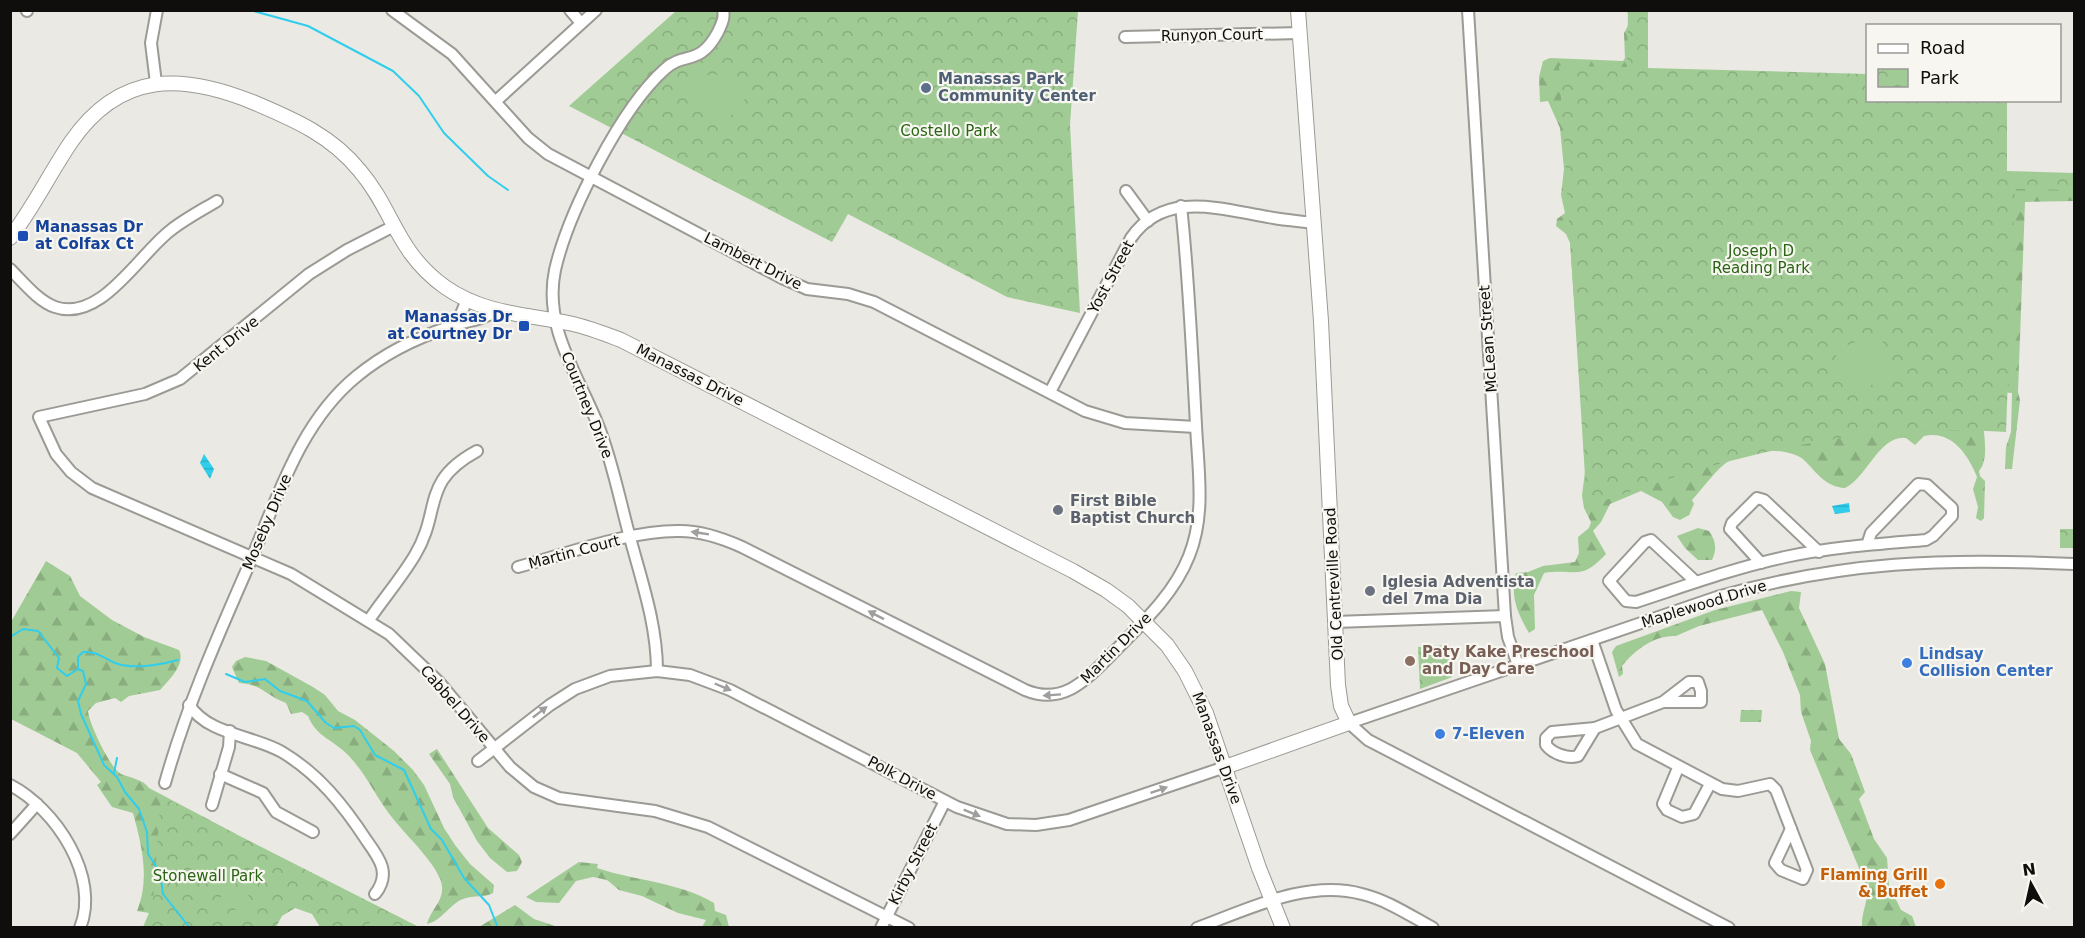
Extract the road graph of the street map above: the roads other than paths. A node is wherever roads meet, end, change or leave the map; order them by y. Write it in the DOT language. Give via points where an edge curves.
graph roads {
  1 [pos="157,10"];
  2 [pos="392,10"];
  3 [pos="570,10"];
  4 [pos="596,10"];
  5 [pos="723,10"];
  6 [pos="1298,10"];
  7 [pos="1468,10"];
  8 [pos="581,23"];
  9 [pos="1299,33"];
  10 [pos="1125,37"];
  11 [pos="156,83"];
  12 [pos="496,101"];
  13 [pos="592,178"];
  14 [pos="1126,191"];
  15 [pos="217,201"];
  16 [pos="1181,206"];
  17 [pos="1148,221"];
  18 [pos="1314,224"];
  19 [pos="392,227"];
  20 [pos="10,238"];
  21 [pos="10,269"];
  22 [pos="467,300"];
  23 [pos="496,311"];
  24 [pos="557,321"];
  25 [pos="451,326"];
  26 [pos="1050,392"];
  27 [pos="39,417"];
  28 [pos="1196,427"];
  29 [pos="477,451"];
  30 [pos="630,538"];
  31 [pos="1867,545"];
  32 [pos="1840,549"];
  33 [pos="1819,552"];
  34 [pos="252,558"];
  35 [pos="1761,563"];
  36 [pos="2074,564"];
  37 [pos="518,567"];
  38 [pos="1843,569"];
  39 [pos="1696,582"];
  40 [pos="1505,616"];
  41 [pos="369,620"];
  42 [pos="1144,621"];
  43 [pos="1335,621"];
  44 [pos="1592,640"];
  45 [pos="1518,665"];
  46 [pos="657,671"];
  47 [pos="1663,702"];
  48 [pos="189,705"];
  49 [pos="1620,719"];
  50 [pos="1349,723"];
  51 [pos="1595,728"];
  52 [pos="230,731"];
  53 [pos="493,748"];
  54 [pos="478,761"];
  55 [pos="1225,767"];
  56 [pos="1678,768"];
  57 [pos="220,774"];
  58 [pos="165,783"];
  59 [pos="1710,784"];
  60 [pos="10,785"];
  61 [pos="945,801"];
  62 [pos="37,804"];
  63 [pos="212,805"];
  64 [pos="1791,829"];
  65 [pos="313,832"];
  66 [pos="10,834"];
  67 [pos="375,894"];
  68 [pos="1272,901"];
  69 [pos="887,916"];
  70 [pos="80,927"];
  71 [pos="881,927"];
  72 [pos="909,927"];
  73 [pos="1197,927"];
  74 [pos="1283,927"];
  75 [pos="1434,927"];
  76 [pos="1730,927"];
  1 -- 11 [label="street" via="151,43"];
  2 -- 12 [label="street, Lambert Drive" via="438,42"];
  3 -- 8 [label="street"];
  4 -- 8 [label="street"];
  5 -- 13 [label="street, Courtney Drive" via="720,27 707,48 692,59 670,64 630,106"];
  6 -- 9 [label="main road, Old Centreville Road"];
  7 -- 40 [label="street, McLean Street"];
  8 -- 12 [label="street"];
  9 -- 10 [label="street, Runyon Court"];
  9 -- 18 [label="main road, Old Centreville Road"];
  11 -- 19 [label="main road, Manassas Drive" via="214,87 321,135 339,147 362,173"];
  11 -- 20 [label="main road, Manassas Drive" via="125,93 90,119"];
  12 -- 13 [label="street, Lambert Drive" via="540,148"];
  13 -- 24 [label="street, Courtney Drive" via="557,262 553,299"];
  13 -- 26 [label="street, Lambert Drive" via="782,278 807,288 874,302"];
  14 -- 17 [label="street"];
  15 -- 21 [label="street" via="170,230 90,306 70,310 55,307"];
  16 -- 17 [label="street, Yost Street"];
  16 -- 18 [label="street, Yost Street" via="1211,205"];
  16 -- 28 [label="street, Martin Drive" via="1191,305"];
  17 -- 26 [label="street, Yost Street" via="1131,238"];
  18 -- 43 [label="main road, Old Centreville Road"];
  19 -- 22 [label="main road, Manassas Drive" via="418,264"];
  19 -- 27 [label="street, Kent Drive" via="309,274 180,380 146,394"];
  22 -- 23 [label="main road, Manassas Drive"];
  22 -- 25 [label="street" via="460,318"];
  23 -- 24 [label="main road, Manassas Drive"];
  23 -- 25 [label="street, Moseby Drive" via="470,323"];
  24 -- 30 [label="street, Courtney Drive" via="567,359 606,447"];
  24 -- 42 [label="main road, Manassas Drive" via="599,331 663,362 1073,571 1106,590"];
  25 -- 34 [label="street, Moseby Drive" via="397,348 375,362 326,408 290,467"];
  26 -- 28 [label="street, Lambert Drive" via="1085,411 1125,423"];
  27 -- 34 [label="street, Cabbel Drive" via="56,454 70,472 92,489"];
  28 -- 42 [label="street, Martin Drive" via="1200,503 1196,537 1177,581"];
  29 -- 41 [label="street" via="457,462 442,479 416,554"];
  30 -- 37 [label="street, Martin Court"];
  42 -- 30 [label="street, Martin Drive, one-way" via="1082,683 1062,694 1040,695 733,543 679,531"];
  30 -- 46 [label="street, Courtney Drive" via="655,636"];
  31 -- 31 [label="street" via="1872,533 1918,484 1927,485 1952,508 1952,516 1930,538"];
  31 -- 32 [label="street"];
  32 -- 33 [label="street"];
  32 -- 38 [label="street"];
  33 -- 35 [label="street"];
  33 -- 35 [label="street" via="1764,500 1757,498 1730,529"];
  34 -- 41 [label="street, Cabbel Drive" via="291,574"];
  34 -- 48 [label="street, Moseby Drive"];
  35 -- 39 [label="street"];
  36 -- 38 [label="street, Maplewood Drive" via="1918,561"];
  38 -- 44 [label="street, Maplewood Drive" via="1746,589"];
  39 -- 39 [label="street" via="1651,540 1609,580 1630,602"];
  40 -- 43 [label="street"];
  40 -- 45 [label="street, McLean Street"];
  41 -- 53 [label="street, Cabbel Drive" via="439,681"];
  42 -- 55 [label="main road, Manassas Drive" via="1167,645 1191,681"];
  43 -- 50 [label="main road, Old Centreville Road" via="1339,697"];
  44 -- 45 [label="street, Maplewood Drive"];
  44 -- 49 [label="street"];
  45 -- 50 [label="street, Maplewood Drive"];
  53 -- 46 [label="street, Polk Drive, one-way" via="554,702 583,686 622,674"];
  46 -- 61 [label="street, Polk Drive, one-way" via="690,675 730,690"];
  47 -- 49 [label="street"];
  48 -- 52 [label="street" via="207,724"];
  48 -- 58 [label="street, Moseby Drive"];
  49 -- 51 [label="street"];
  49 -- 56 [label="street" via="1637,744"];
  50 -- 55 [label="main road, Polk Drive"];
  50 -- 76 [label="street" via="1368,740"];
  52 -- 57 [label="street"];
  52 -- 67 [label="street" via="280,751 327,787 382,863 384,876"];
  53 -- 54 [label="street, Polk Drive"];
  53 -- 69 [label="street, Cabbel Drive" via="520,777 549,795 655,811 708,827"];
  61 -- 55 [label="street, Polk Drive, one-way" via="998,822 1043,825 1081,817"];
  55 -- 68 [label="main road, Manassas Drive"];
  56 -- 59 [label="street"];
  56 -- 59 [label="street" via="1663,804 1667,810 1682,817 1694,814"];
  57 -- 63 [label="street"];
  57 -- 65 [label="street" via="263,793 276,812"];
  59 -- 64 [label="street" via="1738,791 1770,784"];
  60 -- 62 [label="street"];
  61 -- 69 [label="street, Kirby Street"];
  62 -- 66 [label="street"];
  62 -- 70 [label="street" via="52,820 81,871 86,905"];
  68 -- 73 [label="street"];
  68 -- 74 [label="main road, Manassas Drive"];
  68 -- 75 [label="street" via="1314,890 1348,891 1377,899"];
  69 -- 71 [label="street, Kirby Street"];
  69 -- 72 [label="street, Cabbel Drive"];
}
